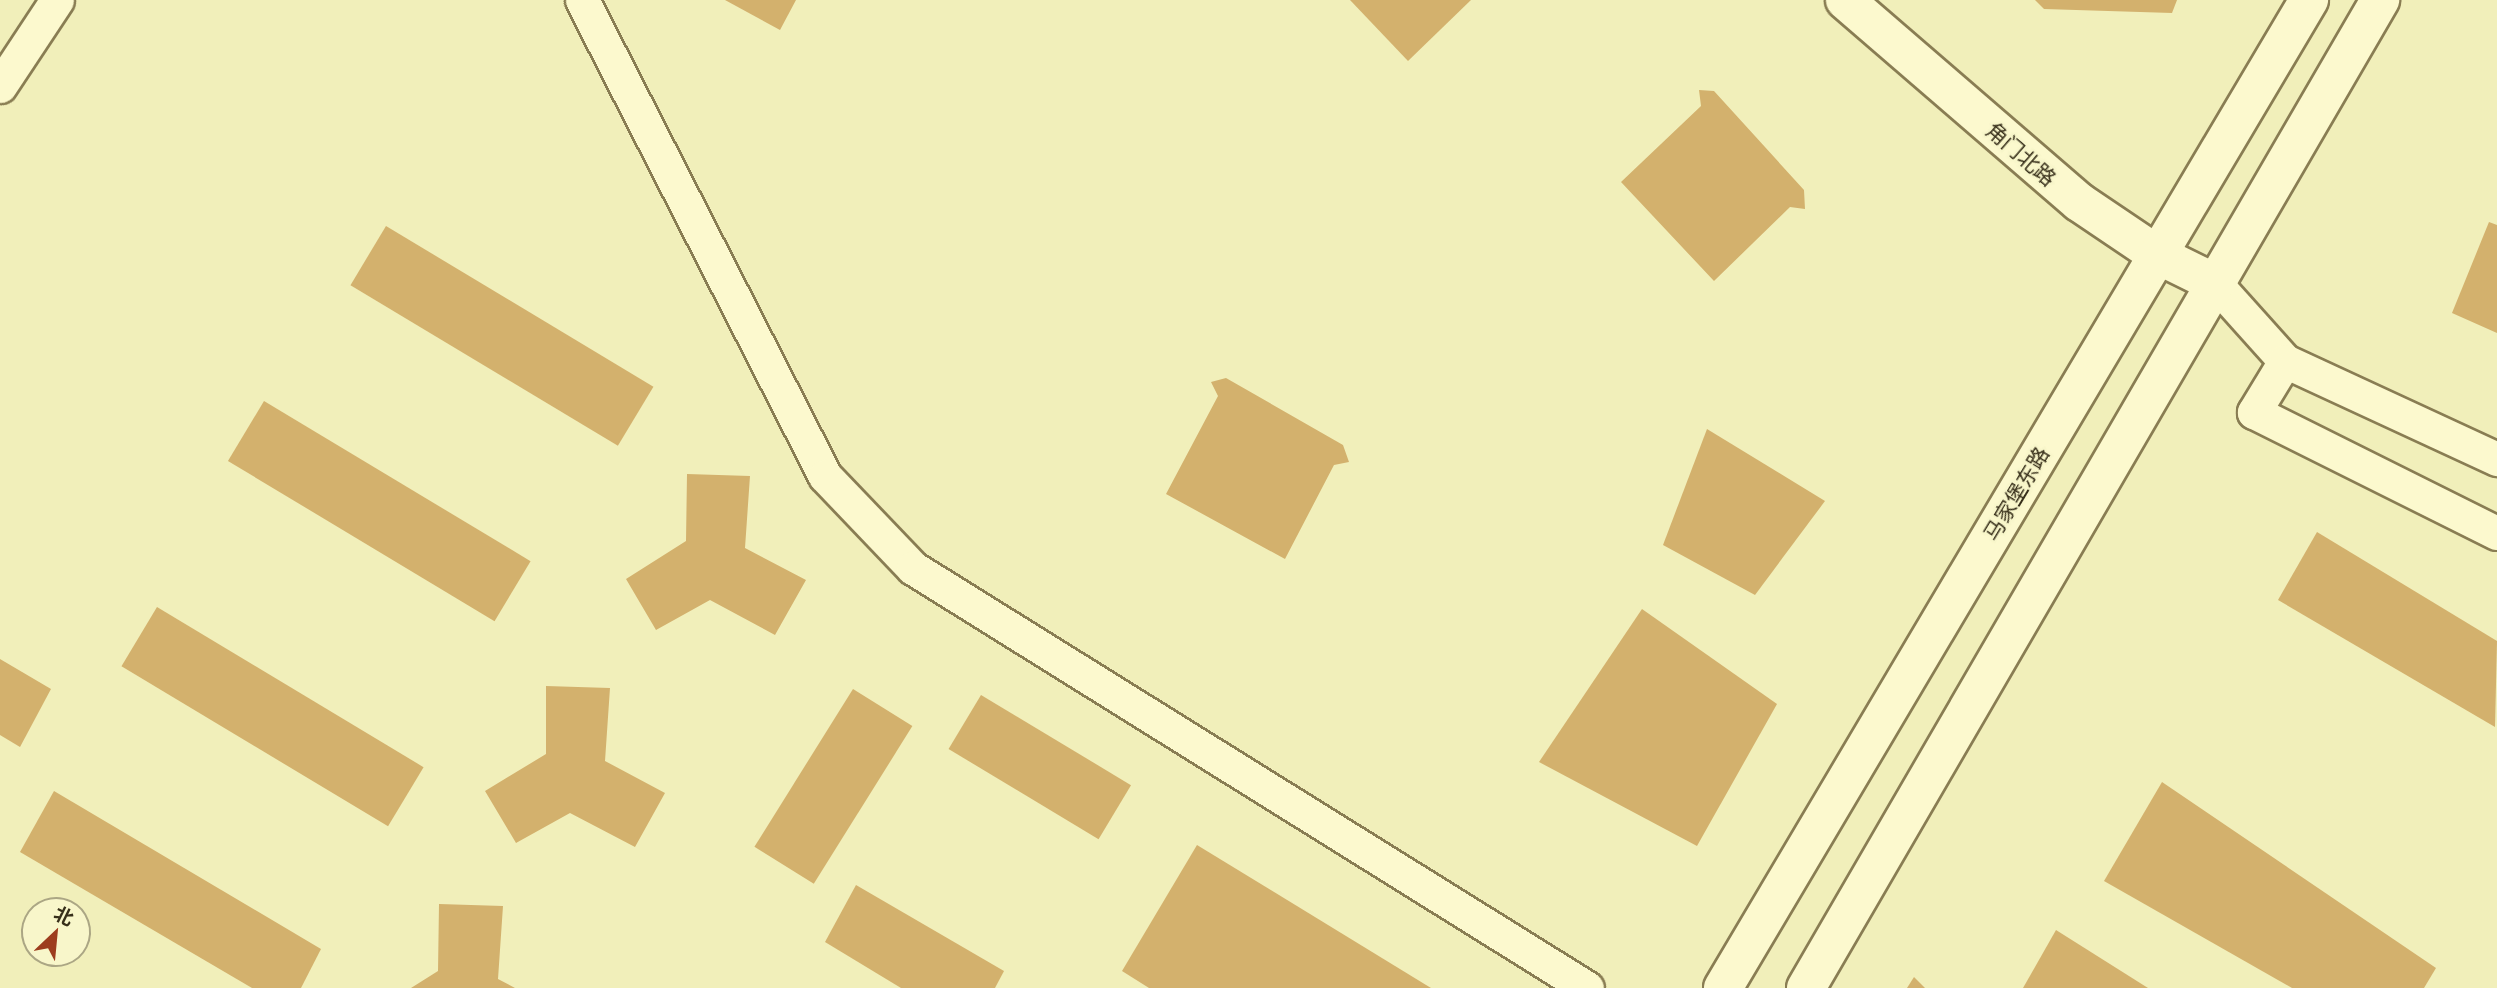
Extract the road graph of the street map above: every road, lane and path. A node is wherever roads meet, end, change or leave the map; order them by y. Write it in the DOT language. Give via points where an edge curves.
graph roads {
  1 [pos="57,0"];
  2 [pos="582,0"];
  3 [pos="1845,0"];
  4 [pos="2309,0"];
  5 [pos="2380,0"];
  6 [pos="0,86"];
  7 [pos="2156,254"];
  8 [pos="2215,284"];
  9 [pos="2286,361"];
  10 [pos="2497,459"];
  11 [pos="2497,533"];
  12 [pos="1587,988"];
  13 [pos="1723,988"];
  14 [pos="1806,988"];
  1 -- 6 [label="street"];
  2 -- 12 [label="street" via="825,476 913,568"];
  3 -- 7 [label="main road, 角门北路" via="2079,202"];
  4 -- 7 [label="main road, 马家堡东路"];
  5 -- 8 [label="main road"];
  7 -- 8 [label="main road, 角门北路"];
  7 -- 13 [label="main road, 马家堡东路"];
  8 -- 9 [label="street"];
  8 -- 14 [label="main road"];
  9 -- 10 [label="street"];
  9 -- 11 [label="street" via="2254,412"];
}
